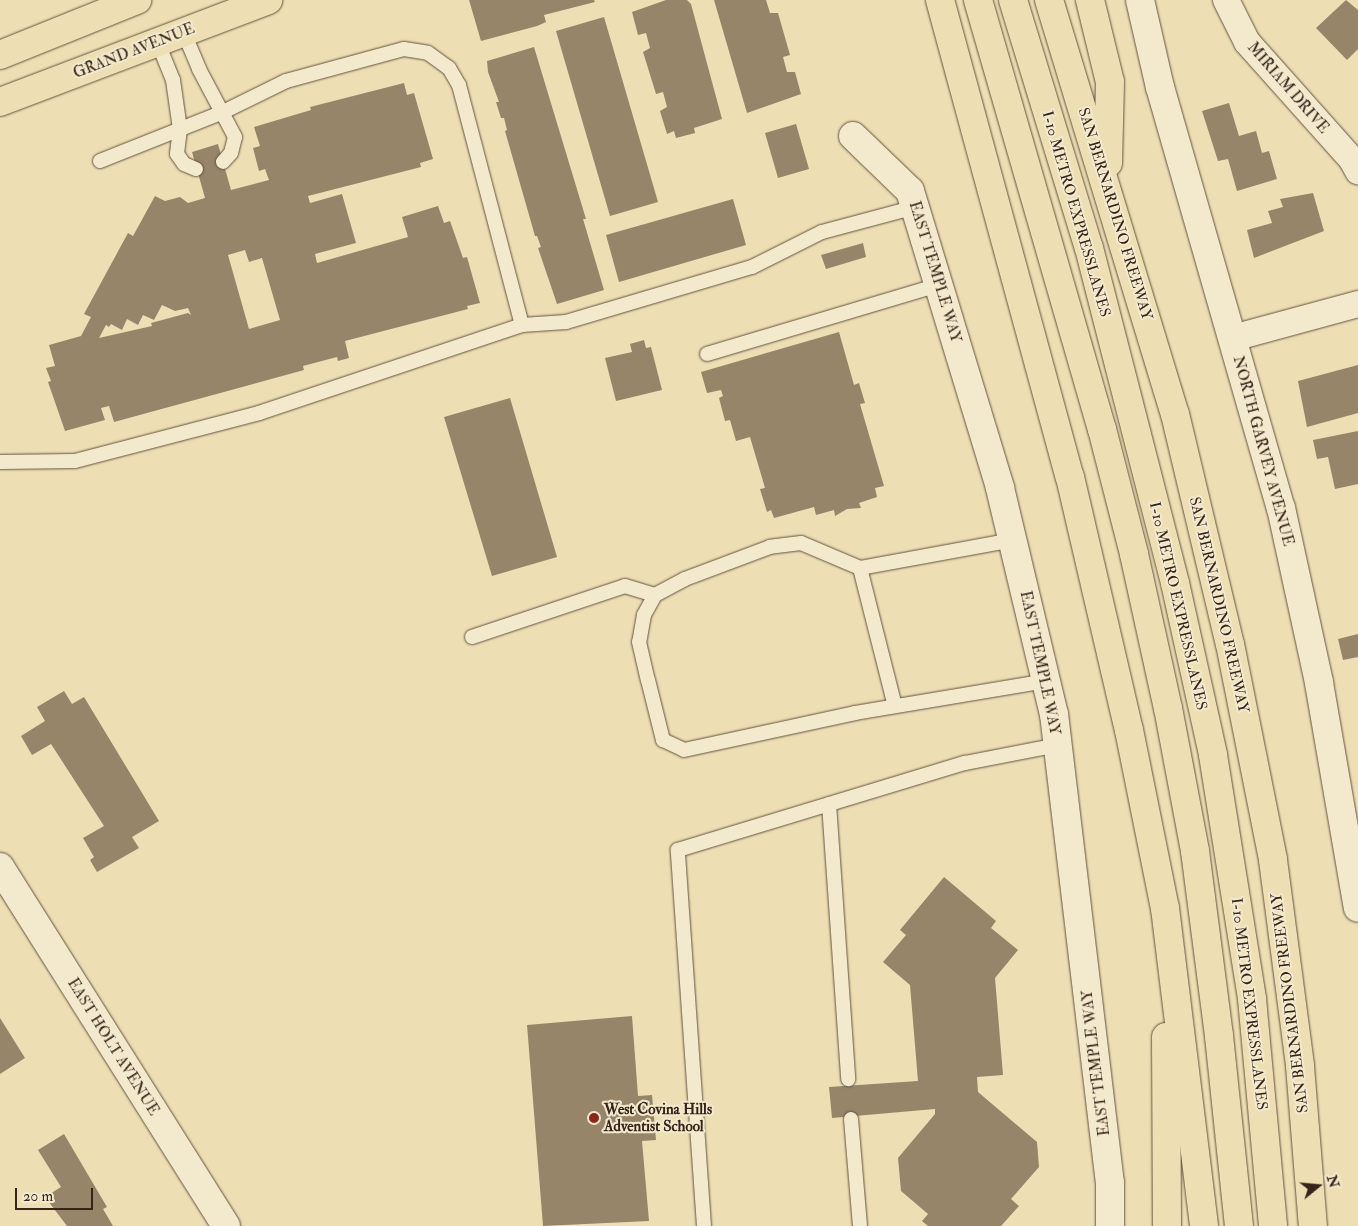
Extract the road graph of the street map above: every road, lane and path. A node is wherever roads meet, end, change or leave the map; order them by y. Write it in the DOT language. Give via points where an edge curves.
graph roads {
  1 [pos="137,0"];
  2 [pos="268,0"];
  3 [pos="940,0"];
  4 [pos="978,0"];
  5 [pos="1013,0"];
  6 [pos="1049,0"];
  7 [pos="1090,0"];
  8 [pos="1140,0"];
  9 [pos="1226,0"];
  10 [pos="184,33"];
  11 [pos="158,43"];
  12 [pos="0,55"];
  13 [pos="0,102"];
  14 [pos="223,112"];
  15 [pos="180,129"];
  16 [pos="854,136"];
  17 [pos="100,161"];
  18 [pos="223,162"];
  19 [pos="196,169"];
  20 [pos="1358,171"];
  21 [pos="1107,185"];
  22 [pos="915,207"];
  23 [pos="939,285"];
  24 [pos="1358,304"];
  25 [pos="522,326"];
  26 [pos="1233,338"];
  27 [pos="707,354"];
  28 [pos="0,462"];
  29 [pos="1013,540"];
  30 [pos="860,568"];
  31 [pos="655,595"];
  32 [pos="472,636"];
  33 [pos="1046,681"];
  34 [pos="895,706"];
  35 [pos="1058,745"];
  36 [pos="829,804"];
  37 [pos="0,867"];
  38 [pos="1165,908"];
  39 [pos="1358,908"];
  40 [pos="848,1079"];
  41 [pos="851,1119"];
  42 [pos="226,1226"];
  43 [pos="704,1226"];
  44 [pos="860,1226"];
  45 [pos="1110,1226"];
  46 [pos="1167,1226"];
  47 [pos="1204,1226"];
  48 [pos="1238,1226"];
  49 [pos="1273,1226"];
  50 [pos="1313,1226"];
  1 -- 12 [label="main road"];
  2 -- 10 [label="main road, GRAND AVENUE"];
  3 -- 38 [label="main road" via="1070,477 1129,730"];
  4 -- 48 [label="main road, I-10 METRO EXPRESSLANES" via="1102,429 1168,708 1195,851 1219,1036"];
  5 -- 49 [label="main road, I-10 METRO EXPRESSLANES" via="1089,248 1174,583 1213,755 1252,999"];
  6 -- 21 [label="main road, SAN BERNARDINO FREEWAY"];
  7 -- 21 [label="main road" via="1110,82"];
  8 -- 26 [label="street, NORTH GARVEY AVENUE" via="1160,87"];
  9 -- 20 [label="street, MIRIAM DRIVE" via="1247,42 1352,160"];
  10 -- 11 [label="main road, GRAND AVENUE"];
  10 -- 14 [label="lane"];
  11 -- 13 [label="main road, GRAND AVENUE"];
  11 -- 15 [label="lane" via="173,80"];
  14 -- 15 [label="lane"];
  14 -- 18 [label="lane" via="235,137 231,154"];
  14 -- 25 [label="lane" via="286,81 404,49 428,53 449,68 459,86"];
  15 -- 17 [label="lane"];
  15 -- 19 [label="lane" via="177,154 184,164"];
  16 -- 22 [label="street, EAST TEMPLE WAY" via="910,191"];
  21 -- 50 [label="main road, SAN BERNARDINO FREEWAY" via="1177,424 1230,644 1273,860 1300,1066"];
  22 -- 23 [label="street, EAST TEMPLE WAY"];
  22 -- 25 [label="lane" via="822,232 752,267 566,322"];
  23 -- 27 [label="lane"];
  23 -- 29 [label="street, EAST TEMPLE WAY"];
  24 -- 26 [label="street"];
  25 -- 28 [label="lane" via="259,413 85,459"];
  26 -- 39 [label="street, NORTH GARVEY AVENUE" via="1283,518 1319,682"];
  29 -- 30 [label="lane"];
  29 -- 33 [label="street, EAST TEMPLE WAY"];
  30 -- 31 [label="lane" via="801,543 770,547 685,579"];
  30 -- 34 [label="lane"];
  31 -- 32 [label="lane" via="625,586"];
  31 -- 34 [label="lane" via="644,615 639,642 663,740 684,750"];
  33 -- 34 [label="lane"];
  33 -- 35 [label="street, EAST TEMPLE WAY"];
  35 -- 36 [label="lane" via="965,764"];
  35 -- 45 [label="street, EAST TEMPLE WAY" via="1110,1183"];
  36 -- 40 [label="lane"];
  36 -- 43 [label="lane" via="678,850"];
  37 -- 42 [label="street, EAST HOLT AVENUE"];
  38 -- 46 [label="main road"];
  38 -- 47 [label="main road"];
  41 -- 44 [label="lane"];
}
